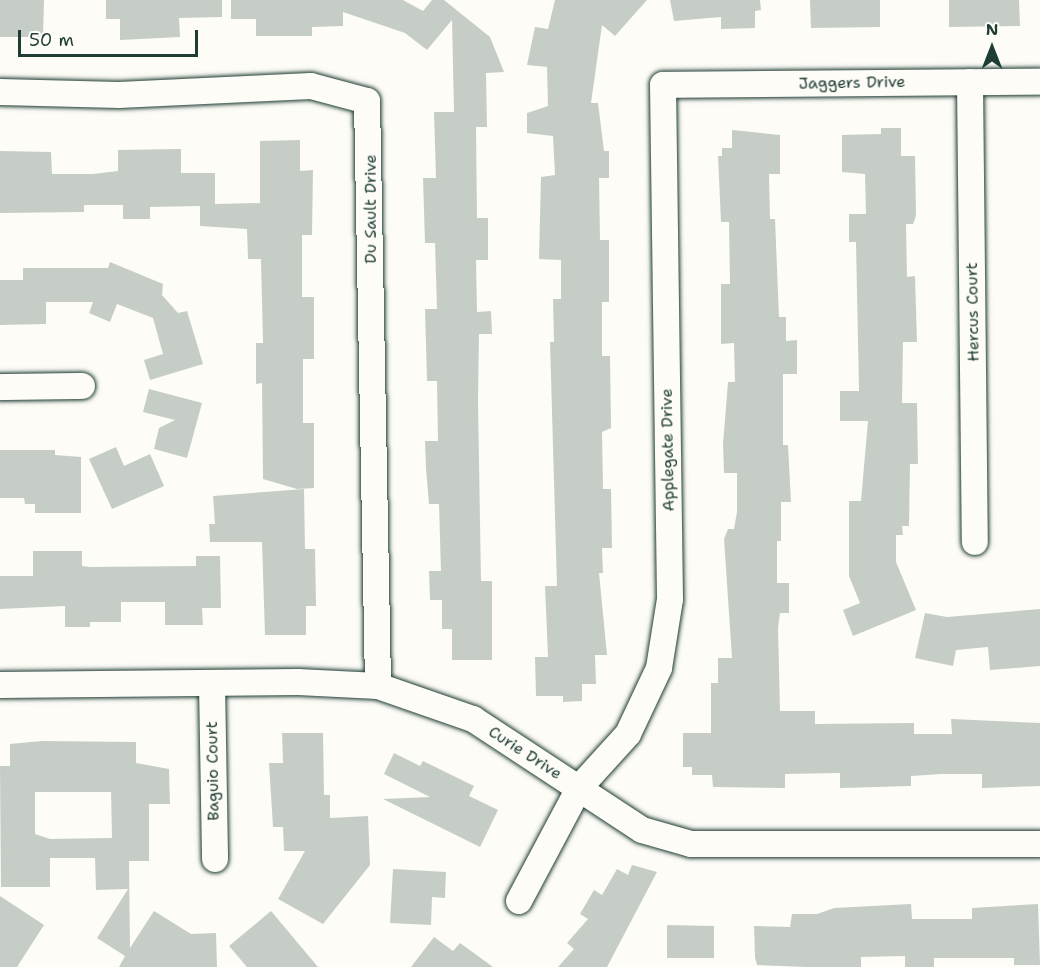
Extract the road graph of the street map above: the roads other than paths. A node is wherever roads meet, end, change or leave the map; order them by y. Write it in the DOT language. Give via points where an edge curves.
graph roads {
  1 [pos="970,82"];
  2 [pos="1040,82"];
  3 [pos="663,85"];
  4 [pos="0,93"];
  5 [pos="82,386"];
  6 [pos="0,387"];
  7 [pos="975,542"];
  8 [pos="212,684"];
  9 [pos="0,685"];
  10 [pos="378,686"];
  11 [pos="579,788"];
  12 [pos="1040,844"];
  13 [pos="215,859"];
  14 [pos="519,901"];
  1 -- 2 [label="street, Jaggers Drive"];
  1 -- 3 [label="street, Jaggers Drive"];
  1 -- 7 [label="street, Hercus Court"];
  3 -- 11 [label="street, Applegate Drive" via="670,599 659,668 628,734"];
  4 -- 10 [label="street, Du Sault Drive" via="119,95 311,86 367,101 371,152 370,461"];
  5 -- 6 [label="street"];
  8 -- 9 [label="street, Curie Drive"];
  8 -- 10 [label="street, Curie Drive"];
  8 -- 13 [label="street, Baguio Court"];
  10 -- 11 [label="street, Curie Drive" via="472,720"];
  11 -- 12 [label="street, Curie Drive" via="642,830 691,844"];
  11 -- 14 [label="street, Applegate Drive"];
}
